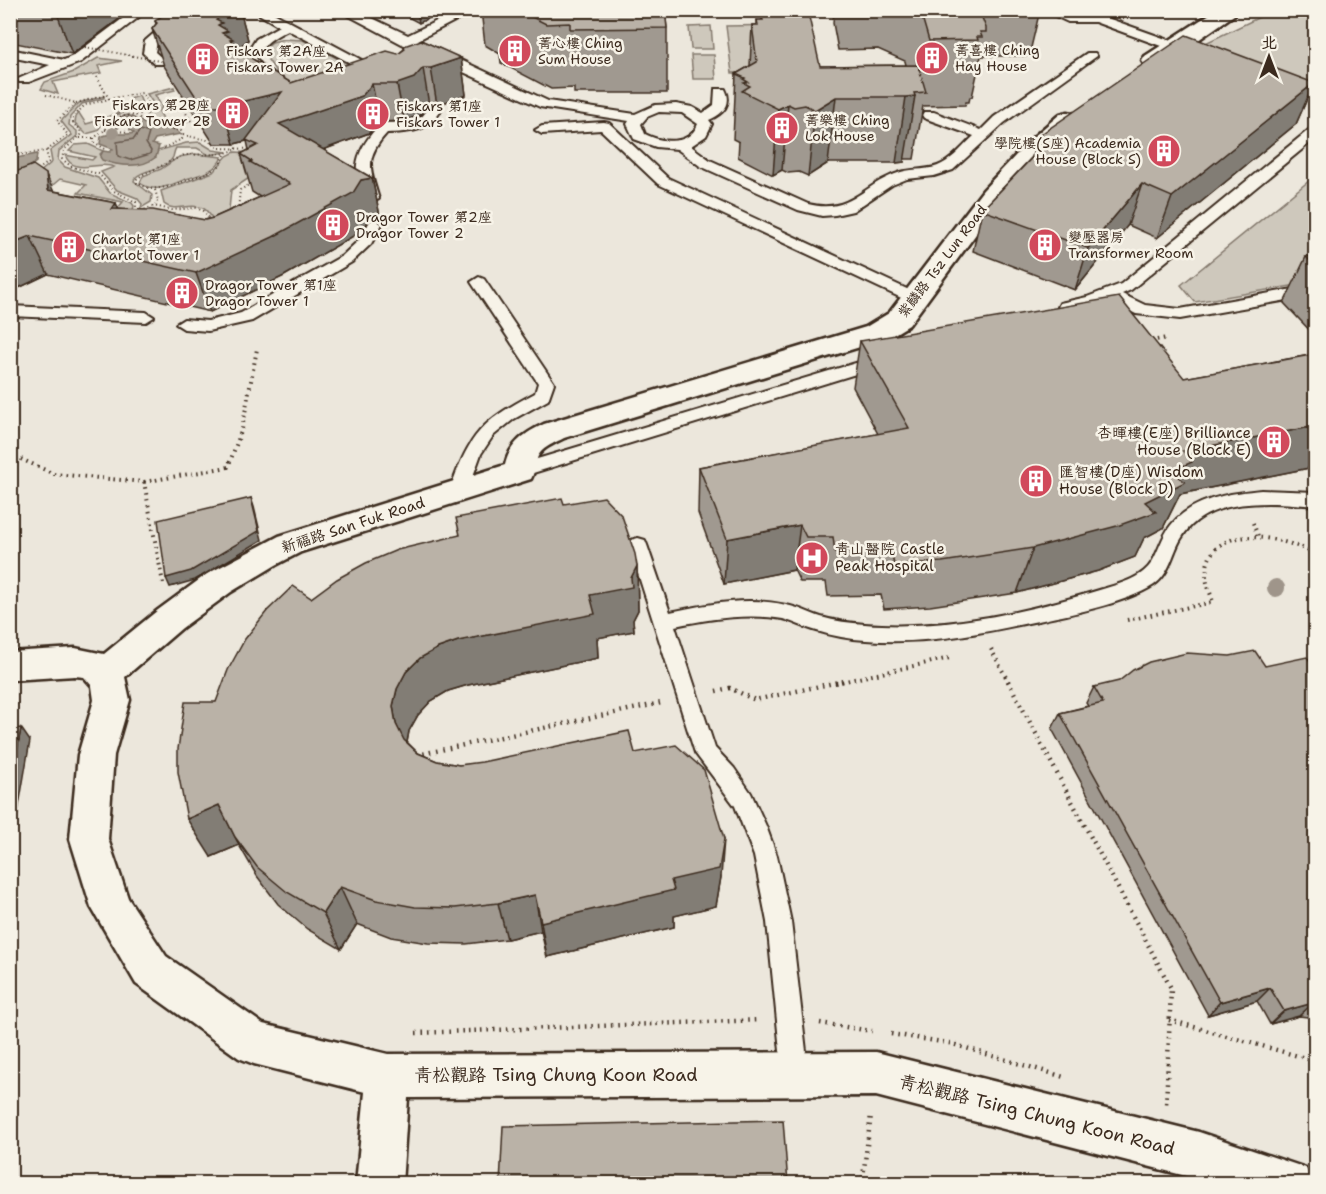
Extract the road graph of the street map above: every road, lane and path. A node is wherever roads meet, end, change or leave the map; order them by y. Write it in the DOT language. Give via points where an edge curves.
graph roads {
  1 [pos="189,10"];
  2 [pos="258,10"];
  3 [pos="344,10"];
  4 [pos="470,10"];
  5 [pos="1048,10"];
  6 [pos="139,11"];
  7 [pos="1229,11"];
  8 [pos="288,26"];
  9 [pos="406,41"];
  10 [pos="85,47"];
  11 [pos="1176,47"];
  12 [pos="10,53"];
  13 [pos="1091,56"];
  14 [pos="162,62"];
  15 [pos="66,64"];
  16 [pos="1130,76"];
  17 [pos="97,77"];
  18 [pos="390,78"];
  19 [pos="24,79"];
  20 [pos="269,84"];
  21 [pos="720,92"];
  22 [pos="107,95"];
  23 [pos="109,99"];
  24 [pos="76,103"];
  25 [pos="181,105"];
  26 [pos="1083,108"];
  27 [pos="434,110"];
  28 [pos="929,115"];
  29 [pos="138,116"];
  30 [pos="637,118"];
  31 [pos="702,118"];
  32 [pos="1312,125"];
  33 [pos="171,127"];
  34 [pos="105,130"];
  35 [pos="542,130"];
  36 [pos="128,132"];
  37 [pos="183,135"];
  38 [pos="983,135"];
  39 [pos="80,138"];
  40 [pos="94,138"];
  41 [pos="680,144"];
  42 [pos="164,148"];
  43 [pos="105,149"];
  44 [pos="237,149"];
  45 [pos="255,150"];
  46 [pos="225,155"];
  47 [pos="10,156"];
  48 [pos="31,176"];
  49 [pos="255,181"];
  50 [pos="155,190"];
  51 [pos="372,202"];
  52 [pos="154,206"];
  53 [pos="136,212"];
  54 [pos="128,213"];
  55 [pos="238,213"];
  56 [pos="130,220"];
  57 [pos="375,224"];
  58 [pos="220,225"];
  59 [pos="479,282"];
  60 [pos="1316,290"];
  61 [pos="1110,295"];
  62 [pos="916,299"];
  63 [pos="1049,309"];
  64 [pos="10,311"];
  65 [pos="146,317"];
  66 [pos="184,324"];
  67 [pos="1174,337"];
  68 [pos="1141,343"];
  69 [pos="257,349"];
  70 [pos="896,356"];
  71 [pos="10,454"];
  72 [pos="520,471"];
  73 [pos="144,482"];
  74 [pos="459,490"];
  75 [pos="1244,499"];
  76 [pos="1316,499"];
  77 [pos="1258,536"];
  78 [pos="638,545"];
  79 [pos="170,619"];
  80 [pos="663,621"];
  81 [pos="991,649"];
  82 [pos="10,666"];
  83 [pos="104,674"];
  84 [pos="791,1018"];
  85 [pos="1169,1020"];
  86 [pos="404,1033"];
  87 [pos="794,1051"];
  88 [pos="1316,1061"];
  89 [pos="388,1076"];
  90 [pos="1074,1080"];
  91 [pos="1154,1103"];
  92 [pos="1166,1106"];
  93 [pos="872,1108"];
  94 [pos="1176,1110"];
  95 [pos="379,1184"];
  96 [pos="862,1184"];
  97 [pos="1290,1184"];
  1 -- 14 [label="lane" via="151,41 149,53"];
  2 -- 8 [label="lane"];
  3 -- 9 [label="lane"];
  4 -- 9 [label="lane"];
  5 -- 11 [label="lane" via="1068,18 1096,18"];
  6 -- 15 [label="lane" via="91,50"];
  7 -- 11 [label="street"];
  8 -- 18 [label="lane"];
  8 -- 20 [label="lane" via="260,41 250,58"];
  9 -- 30 [label="lane" via="545,104"];
  10 -- 14 [label="path, bridge"];
  11 -- 16 [label="street"];
  12 -- 15 [label="lane"];
  13 -- 38 [label="lane" via="1028,98"];
  15 -- 19 [label="lane"];
  17 -- 22 [label="path"];
  21 -- 31 [label="lane" via="721,107"];
  22 -- 23 [label="path"];
  22 -- 24 [label="path"];
  23 -- 29 [label="path" via="142,93 149,105"];
  23 -- 39 [label="path" via="85,105 73,117 73,124 82,133"];
  25 -- 33 [label="path" via="191,122"];
  26 -- 62 [label="street, 紫麟路 Tsz Lun Road" via="1015,168"];
  27 -- 51 [label="lane" via="429,120 414,127 384,128 371,142 362,163"];
  28 -- 38 [label="lane"];
  29 -- 33 [label="path" via="151,125"];
  29 -- 34 [label="path" via="115,117"];
  30 -- 31 [label="lane" via="664,107 686,109"];
  30 -- 41 [label="lane" via="635,130 647,140"];
  31 -- 41 [label="lane" via="705,124 699,136"];
  32 -- 61 [label="lane" via="1139,278"];
  33 -- 37 [label="path" via="181,130"];
  34 -- 36 [label="path"];
  34 -- 40 [label="path"];
  35 -- 62 [label="lane" via="604,126 663,181"];
  37 -- 42 [label="path" via="178,143"];
  37 -- 44 [label="path" via="207,140 219,148"];
  38 -- 41 [label="lane" via="948,167 905,175 848,208 822,212 705,163"];
  39 -- 40 [label="path"];
  39 -- 53 [label="path" via="64,150 65,164 103,177 114,191 134,200 138,205"];
  40 -- 43 [label="path"];
  44 -- 45 [label="path"];
  44 -- 46 [label="path"];
  46 -- 50 [label="path" via="211,172"];
  46 -- 50 [label="path" via="187,154 137,179 141,186"];
  47 -- 48 [label="path" via="46,151 48,162"];
  49 -- 55 [label="path" via="240,190"];
  50 -- 52 [label="path" via="158,200"];
  52 -- 53 [label="path"];
  52 -- 58 [label="path" via="172,210 200,208"];
  53 -- 54 [label="path"];
  53 -- 56 [label="path"];
  57 -- 66 [label="lane" via="366,242 347,258 246,317 208,326"];
  59 -- 74 [label="lane" via="546,383 542,396 506,416 482,436 470,455"];
  60 -- 61 [label="lane" via="1180,314 1142,310"];
  61 -- 63 [label="lane"];
  62 -- 72 [label="street, 紫麟路 Tsz Lun Road" via="899,319 876,333 554,431 524,451"];
  64 -- 65 [label="lane"];
  67 -- 68 [label="path"];
  69 -- 73 [label="path" via="242,429 228,467"];
  70 -- 72 [label="lane"];
  71 -- 73 [label="path" via="54,474"];
  72 -- 74 [label="street, 新福路 San Fuk Road"];
  73 -- 79 [label="path"];
  74 -- 79 [label="street, 新福路 San Fuk Road" via="290,544 219,583"];
  75 -- 76 [label="lane"];
  75 -- 77 [label="path"];
  75 -- 80 [label="lane" via="1206,508 1191,517 1170,541 1163,562 1146,581 1030,615 892,633 824,626 764,609 722,609"];
  78 -- 80 [label="lane"];
  79 -- 83 [label="street, 新福路 San Fuk Road"];
  80 -- 84 [label="lane" via="706,753 728,776 754,824 776,910"];
  81 -- 85 [label="path" via="1171,988"];
  82 -- 83 [label="street" via="75,662 94,665"];
  83 -- 89 [label="street, 青松觀路 Tsing Chung Koon Road" via="110,680 112,700 96,755 89,840 111,907 151,970 254,1043"];
  84 -- 86 [label="path"];
  84 -- 87 [label="lane"];
  84 -- 90 [label="path" via="949,1043"];
  85 -- 88 [label="path"];
  85 -- 92 [label="path"];
  89 -- 95 [label="street"];
  89 -- 97 [label="street, 青松觀路 Tsing Chung Koon Road" via="876,1074 1198,1155"];
  91 -- 92 [label="path"];
  92 -- 94 [label="path"];
  93 -- 96 [label="path"];
}
